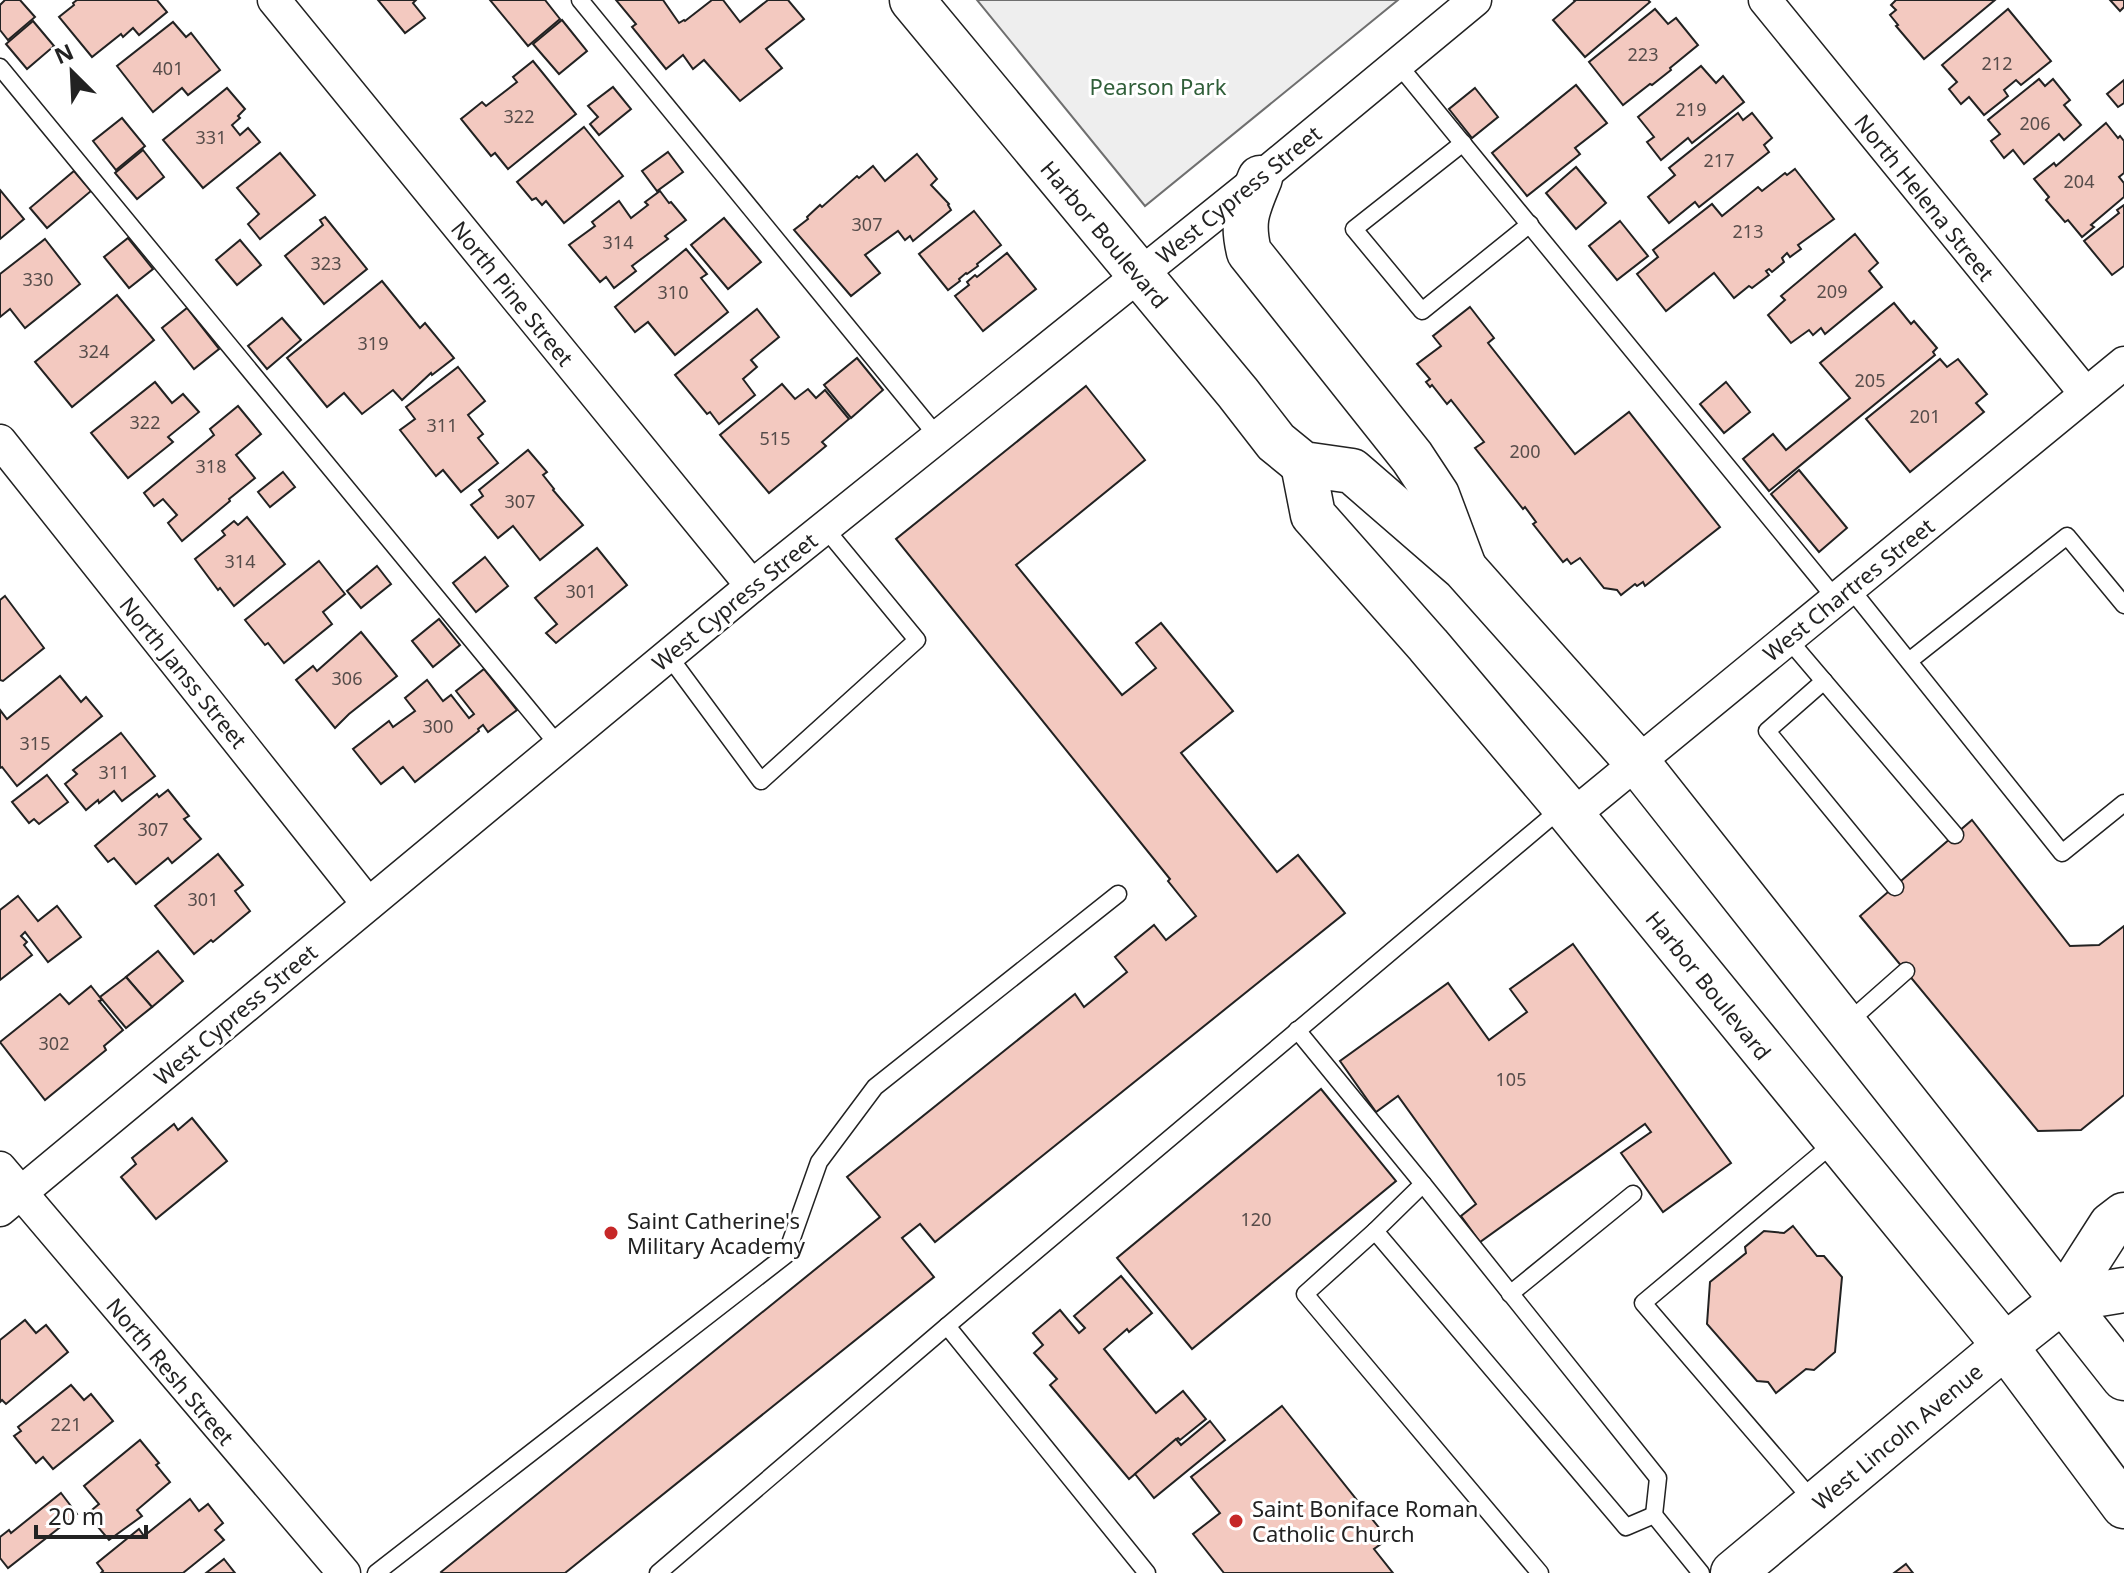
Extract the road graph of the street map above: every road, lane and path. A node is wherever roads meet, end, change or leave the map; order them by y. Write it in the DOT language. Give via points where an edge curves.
graph roads {
  1 [pos="274,0"];
  2 [pos="580,0"];
  3 [pos="912,0"];
  4 [pos="1475,0"];
  5 [pos="1765,0"];
  6 [pos="1397,63"];
  7 [pos="0,67"];
  8 [pos="1463,143"];
  9 [pos="1260,178"];
  10 [pos="1530,224"];
  11 [pos="1139,274"];
  12 [pos="2124,363"];
  13 [pos="2086,394"];
  14 [pos="938,437"];
  15 [pos="0,441"];
  16 [pos="1303,464"];
  17 [pos="824,527"];
  18 [pos="1465,569"];
  19 [pos="752,586"];
  20 [pos="1843,593"];
  21 [pos="2124,605"];
  22 [pos="1788,639"];
  23 [pos="668,655"];
  24 [pos="1909,661"];
  25 [pos="1824,681"];
  26 [pos="559,746"];
  27 [pos="1637,762"];
  28 [pos="2124,803"];
  29 [pos="1568,811"];
  30 [pos="1955,835"];
  31 [pos="1895,887"];
  32 [pos="1118,894"];
  33 [pos="368,904"];
  34 [pos="1906,971"];
  35 [pos="1845,1025"];
  36 [pos="1297,1030"];
  37 [pos="1837,1141"];
  38 [pos="0,1168"];
  39 [pos="1423,1184"];
  40 [pos="1633,1194"];
  41 [pos="10,1202"];
  42 [pos="2124,1215"];
  43 [pos="1375,1231"];
  44 [pos="2124,1290"];
  45 [pos="1510,1294"];
  46 [pos="2063,1300"];
  47 [pos="947,1326"];
  48 [pos="2005,1346"];
  49 [pos="2124,1378"];
  50 [pos="1815,1503"];
  51 [pos="2124,1506"];
  52 [pos="1654,1515"];
  53 [pos="1142,1567"];
  54 [pos="665,1571"];
  55 [pos="344,1573"];
  56 [pos="376,1573"];
  57 [pos="1123,1573"];
  58 [pos="1540,1573"];
  59 [pos="1701,1573"];
  60 [pos="1733,1573"];
  1 -- 19 [label="street, North Pine Street"];
  2 -- 14 [label="lane"];
  3 -- 11 [label="main road, Harbor Boulevard"];
  4 -- 6 [label="street, West Cypress Street"];
  5 -- 13 [label="street, North Helena Street"];
  6 -- 8 [label="lane"];
  6 -- 9 [label="street, West Cypress Street"];
  7 -- 26 [label="lane"];
  8 -- 10 [label="lane"];
  8 -- 10 [label="lane" via="1354,229 1422,311"];
  9 -- 11 [label="street, West Cypress Street"];
  9 -- 18 [label="main road" via="1244,219 1249,252 1412,457 1437,495"];
  10 -- 20 [label="lane"];
  11 -- 14 [label="street, West Cypress Street"];
  11 -- 16 [label="main road, Harbor Boulevard" via="1276,442"];
  12 -- 13 [label="street, West Chartres Street"];
  13 -- 20 [label="street, West Chartres Street"];
  14 -- 17 [label="street, West Cypress Street"];
  15 -- 33 [label="street, North Janss Street"];
  16 -- 18 [label="main road" via="1352,471"];
  16 -- 29 [label="main road, Harbor Boulevard" via="1313,515"];
  17 -- 19 [label="street, West Cypress Street"];
  17 -- 23 [label="lane" via="917,640 761,781"];
  18 -- 27 [label="main road"];
  19 -- 23 [label="street, West Cypress Street"];
  20 -- 22 [label="street, West Chartres Street"];
  20 -- 24 [label="lane"];
  21 -- 24 [label="lane" via="2067,536"];
  22 -- 25 [label="lane"];
  22 -- 27 [label="street, West Chartres Street"];
  23 -- 26 [label="street, West Cypress Street"];
  24 -- 28 [label="lane" via="2062,853"];
  25 -- 30 [label="lane"];
  25 -- 31 [label="lane" via="1767,731"];
  26 -- 33 [label="street, West Cypress Street"];
  27 -- 29 [label="street, West Chartres Street"];
  27 -- 35 [label="main road"];
  29 -- 36 [label="lane"];
  29 -- 37 [label="main road, Harbor Boulevard"];
  32 -- 56 [label="lane" via="875,1087 819,1162 786,1255"];
  33 -- 41 [label="street, West Cypress Street"];
  34 -- 35 [label="lane"];
  35 -- 46 [label="main road"];
  36 -- 39 [label="lane"];
  36 -- 47 [label="lane"];
  37 -- 48 [label="main road, Harbor Boulevard"];
  37 -- 50 [label="lane" via="1643,1303"];
  38 -- 41 [label="street, North Resh Street"];
  39 -- 43 [label="lane"];
  39 -- 45 [label="lane"];
  40 -- 45 [label="lane"];
  41 -- 55 [label="street, North Resh Street"];
  42 -- 46 [label="main road, West Lincoln Avenue" via="2111,1225"];
  43 -- 52 [label="lane" via="1626,1527"];
  43 -- 58 [label="lane" via="1305,1294"];
  44 -- 46 [label="main road, West Lincoln Avenue"];
  45 -- 52 [label="lane" via="1658,1478"];
  46 -- 48 [label="main road, West Lincoln Avenue"];
  46 -- 49 [label="main road"];
  47 -- 53 [label="lane"];
  47 -- 54 [label="lane"];
  48 -- 50 [label="main road, West Lincoln Avenue"];
  48 -- 51 [label="main road, Harbor Boulevard"];
  50 -- 60 [label="main road, West Lincoln Avenue"];
  52 -- 59 [label="lane"];
  53 -- 57 [label="lane"];
}
